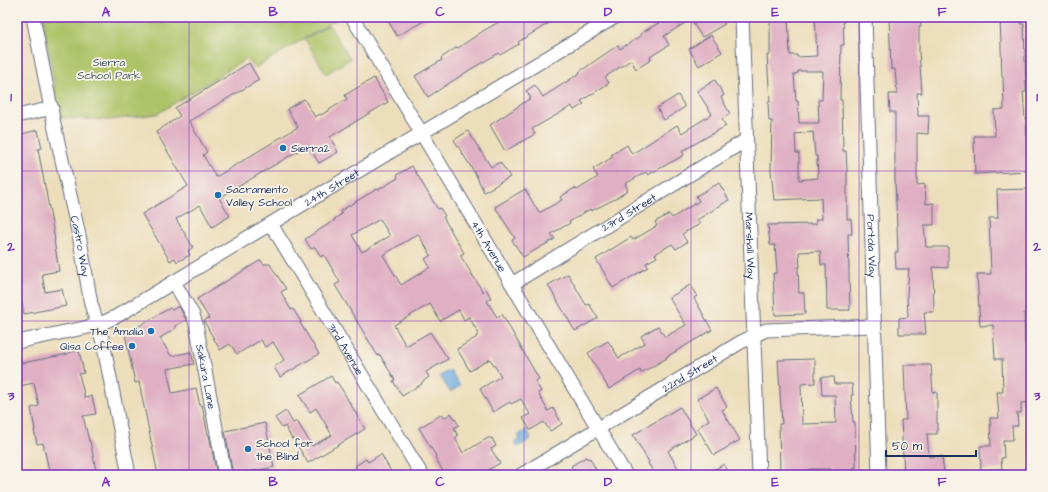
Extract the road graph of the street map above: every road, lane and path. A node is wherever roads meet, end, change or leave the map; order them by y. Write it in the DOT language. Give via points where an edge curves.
graph roads {
  1 [pos="33,17"];
  2 [pos="352,17"];
  3 [pos="615,17"];
  4 [pos="742,17"];
  5 [pos="865,17"];
  6 [pos="52,108"];
  7 [pos="17,116"];
  8 [pos="422,134"];
  9 [pos="746,140"];
  10 [pos="271,224"];
  11 [pos="174,282"];
  12 [pos="512,284"];
  13 [pos="98,325"];
  14 [pos="875,326"];
  15 [pos="753,336"];
  16 [pos="17,342"];
  17 [pos="599,428"];
  18 [pos="1031,471"];
  19 [pos="129,475"];
  20 [pos="225,475"];
  21 [pos="422,475"];
  22 [pos="522,475"];
  23 [pos="626,475"];
  24 [pos="759,475"];
  25 [pos="879,475"];
  26 [pos="1029,475"];
  1 -- 6 [label="street, Castro Way"];
  2 -- 8 [label="street, 4th Avenue"];
  3 -- 8 [label="street, 24th Street"];
  4 -- 9 [label="street, Marshall Way"];
  5 -- 14 [label="street, Portola Way"];
  6 -- 7 [label="street"];
  6 -- 13 [label="street, Castro Way" via="80,240 90,304"];
  8 -- 10 [label="street, 24th Street"];
  8 -- 12 [label="street, 4th Avenue"];
  9 -- 12 [label="street, 23rd Street"];
  9 -- 15 [label="street, Marshall Way"];
  10 -- 11 [label="street, 24th Street"];
  10 -- 21 [label="street, 3rd Avenue"];
  11 -- 13 [label="street, 24th Street"];
  11 -- 20 [label="street, Sakura Lane" via="196,324"];
  12 -- 17 [label="street, 4th Avenue"];
  13 -- 16 [label="street, 24th Street"];
  13 -- 19 [label="street, Castro Way"];
  14 -- 15 [label="street, 22nd Street" via="766,330"];
  14 -- 25 [label="street, Portola Way"];
  15 -- 17 [label="street, 22nd Street"];
  15 -- 24 [label="street, Marshall Way"];
  17 -- 22 [label="street, 22nd Street"];
  17 -- 23 [label="street, 4th Avenue"];
  18 -- 26 [label="street"];
}
